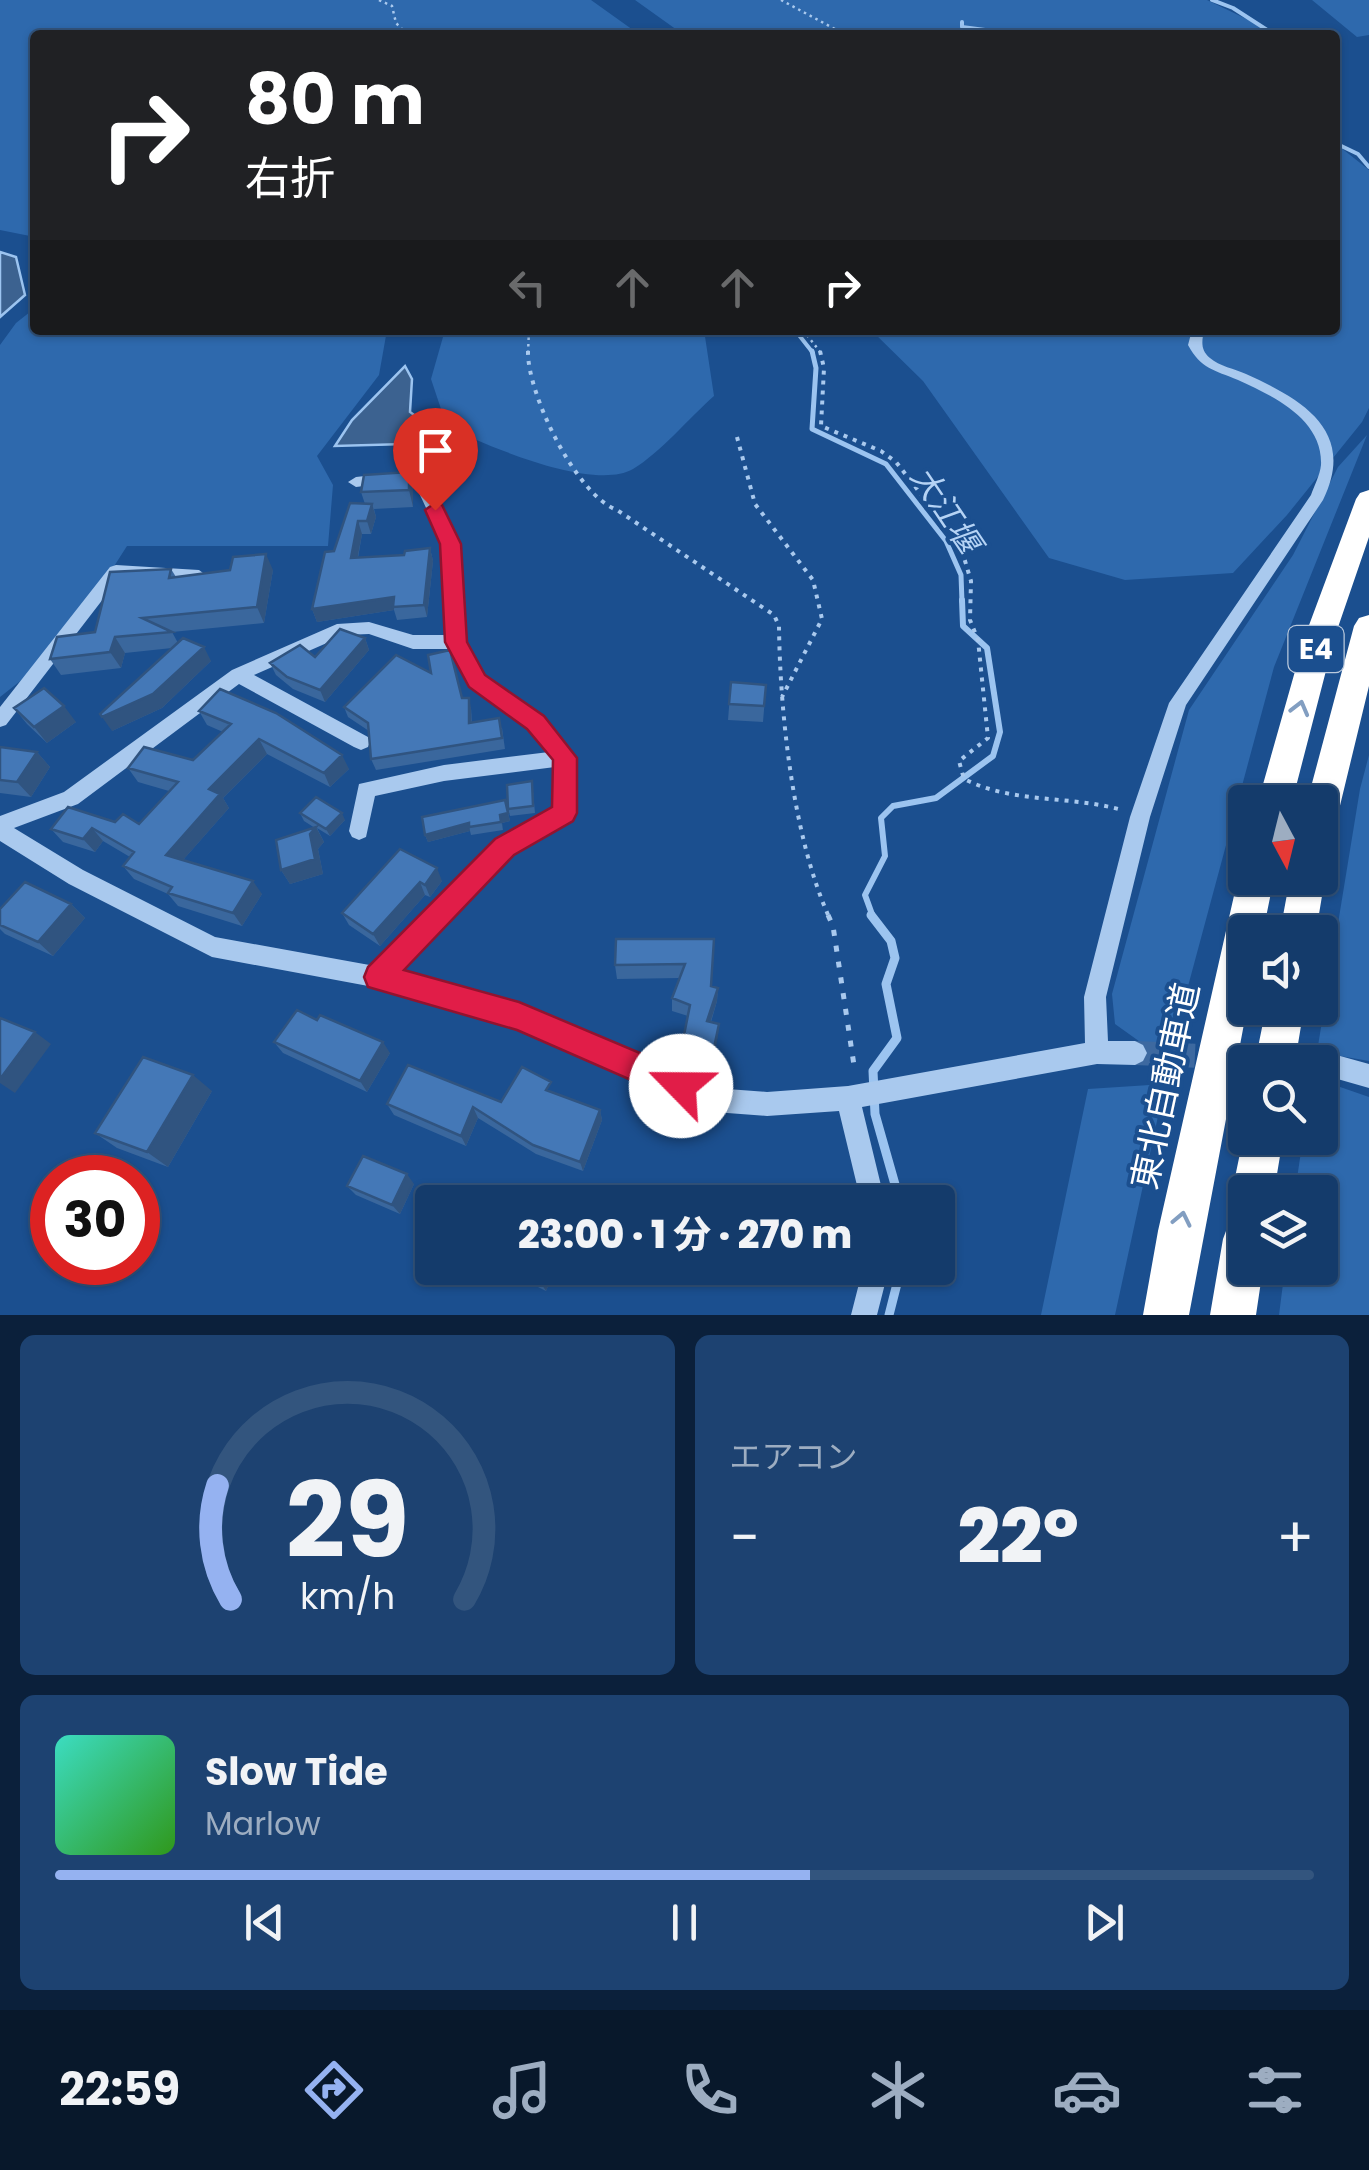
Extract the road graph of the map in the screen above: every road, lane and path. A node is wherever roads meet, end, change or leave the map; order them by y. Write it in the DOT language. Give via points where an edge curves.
graph roads {
  1 [pos="379,0"];
  2 [pos="781,0"];
  3 [pos="403,30"];
  4 [pos="837,30"];
  5 [pos="528,335"];
  6 [pos="807,335"];
  7 [pos="1197,335"];
  8 [pos="737,437"];
  9 [pos="356,482"];
  10 [pos="1369,499"];
  11 [pos="199,576"];
  12 [pos="1369,626"];
  13 [pos="456,642"];
  14 [pos="238,675"];
  15 [pos="780,701"];
  16 [pos="0,720"];
  17 [pos="361,742"];
  18 [pos="565,758"];
  19 [pos="1279,785"];
  20 [pos="1328,785"];
  21 [pos="1140,817"];
  22 [pos="0,827"];
  23 [pos="359,831"];
  24 [pos="1252,895"];
  25 [pos="378,977"];
  26 [pos="1097,1052"];
  27 [pos="1136,1054"];
  28 [pos="1338,1067"];
  29 [pos="1369,1076"];
  30 [pos="853,1098"];
  31 [pos="870,1185"];
  32 [pos="872,1285"];
  33 [pos="1237,1285"];
  34 [pos="864,1315"];
  35 [pos="1166,1315"];
  36 [pos="1232,1315"];
  1 -- 3 [label="path" via="392,6"];
  2 -- 4 [label="path"];
  5 -- 15 [label="path" via="528,371 562,450 601,504 774,615"];
  6 -- 21 [label="path" via="823,363 821,426 896,462 960,544 971,581 970,620 988,738 960,761 964,778 985,792 1098,801"];
  7 -- 21 [label="street" via="1203,360 1298,408 1319,427 1328,464 1318,496 1178,704"];
  8 -- 15 [label="path" via="755,504 814,580 822,620"];
  9 -- 13 [label="street" via="418,475 451,544"];
  19 -- 10 [label="highway, E4, one-way" via="1320,636"];
  11 -- 16 [label="street" via="116,571"];
  12 -- 20 [label="highway, E4"];
  13 -- 14 [label="street" via="343,630"];
  13 -- 18 [label="street" via="477,681 536,722"];
  14 -- 17 [label="street"];
  14 -- 22 [label="street" via="70,798"];
  15 -- 30 [label="path" via="813,881 833,926"];
  18 -- 23 [label="street" via="366,790"];
  18 -- 25 [label="street" via="564,813 504,847"];
  21 -- 26 [label="street" via="1095,997"];
  22 -- 25 [label="street" via="76,878 212,947"];
  35 -- 24 [label="highway, 東北自動車道, one-way"];
  25 -- 30 [label="street" via="519,1016 714,1100"];
  26 -- 27 [label="street"];
  26 -- 30 [label="street"];
  28 -- 29 [label="street"];
  30 -- 31 [label="street"];
  32 -- 34 [label="street"];
  33 -- 36 [label="highway"];
}
